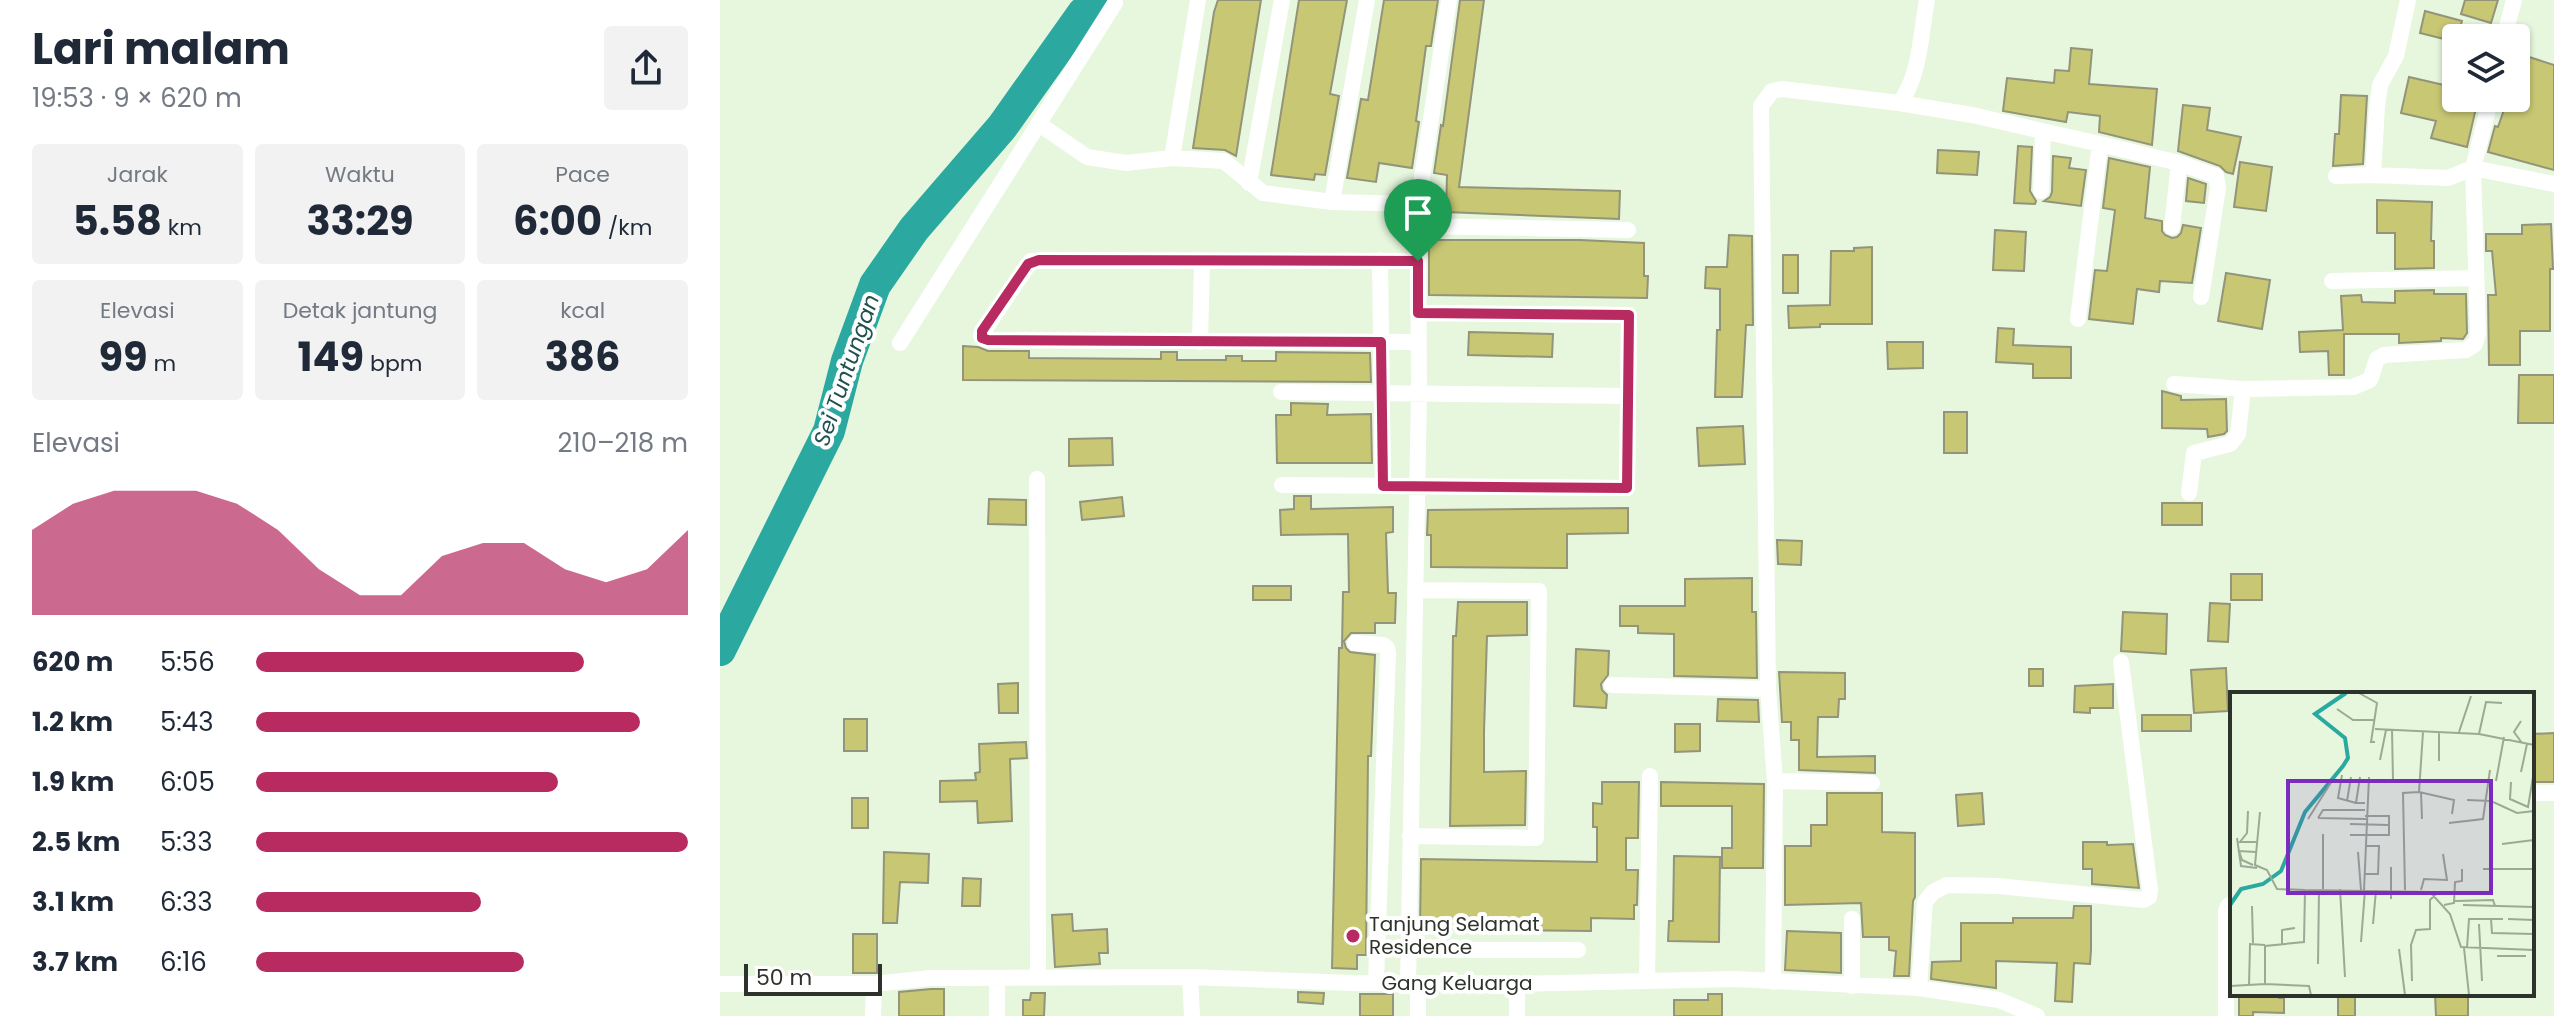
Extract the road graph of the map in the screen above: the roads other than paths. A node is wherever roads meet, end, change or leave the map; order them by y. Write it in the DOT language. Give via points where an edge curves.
graph roads {
  1 [pos="1198,0"];
  2 [pos="1282,0"];
  3 [pos="1367,0"];
  4 [pos="1449,0"];
  5 [pos="1927,0"];
  6 [pos="2408,0"];
  7 [pos="2514,0"];
  8 [pos="1115,3"];
  9 [pos="2508,24"];
  10 [pos="1899,103"];
  11 [pos="2487,112"];
  12 [pos="1039,124"];
  13 [pos="2043,132"];
  14 [pos="2100,144"];
  15 [pos="1172,158"];
  16 [pos="2179,163"];
  17 [pos="2473,168"];
  18 [pos="2373,175"];
  19 [pos="2336,176"];
  20 [pos="1249,183"];
  21 [pos="2554,184"];
  22 [pos="2041,191"];
  23 [pos="1332,202"];
  24 [pos="1418,204"];
  25 [pos="1418,226"];
  26 [pos="2172,227"];
  27 [pos="1628,230"];
  28 [pos="1380,260"];
  29 [pos="1418,261"];
  30 [pos="1202,262"];
  31 [pos="2476,278"];
  32 [pos="2332,281"];
  33 [pos="2201,297"];
  34 [pos="1418,313"];
  35 [pos="2078,319"];
  36 [pos="1200,342"];
  37 [pos="1381,342"];
  38 [pos="1419,342"];
  39 [pos="900,343"];
  40 [pos="2174,384"];
  41 [pos="2243,389"];
  42 [pos="1281,392"];
  43 [pos="1382,393"];
  44 [pos="1419,393"];
  45 [pos="1628,396"];
  46 [pos="1037,479"];
  47 [pos="1282,485"];
  48 [pos="1383,486"];
  49 [pos="1417,486"];
  50 [pos="2189,493"];
  51 [pos="1415,590"];
  52 [pos="1355,643"];
  53 [pos="2121,662"];
  54 [pos="1612,685"];
  55 [pos="1768,689"];
  56 [pos="1650,776"];
  57 [pos="1775,781"];
  58 [pos="1872,783"];
  59 [pos="1410,836"];
  60 [pos="2230,905"];
  61 [pos="1852,919"];
  62 [pos="1409,950"];
  63 [pos="1578,950"];
  64 [pos="1190,977"];
  65 [pos="997,978"];
  66 [pos="1038,978"];
  67 [pos="1647,980"];
  68 [pos="1376,982"];
  69 [pos="1773,982"];
  70 [pos="1413,983"];
  71 [pos="720,984"];
  72 [pos="874,984"];
  73 [pos="1517,984"];
  74 [pos="1852,986"];
  75 [pos="1919,988"];
  76 [pos="873,1016"];
  77 [pos="997,1016"];
  78 [pos="1192,1016"];
  79 [pos="1418,1016"];
  80 [pos="1517,1016"];
  81 [pos="2037,1016"];
  82 [pos="2226,1016"];
  1 -- 15 [label="street"];
  2 -- 20 [label="street"];
  3 -- 23 [label="street"];
  4 -- 24 [label="street"];
  5 -- 10 [label="street" via="1913,81"];
  6 -- 18 [label="street" via="2396,56 2380,85"];
  7 -- 9 [label="street"];
  8 -- 12 [label="street"];
  10 -- 13 [label="street"];
  10 -- 55 [label="street" via="1782,89 1772,91 1761,106"];
  11 -- 17 [label="street"];
  12 -- 15 [label="street" via="1087,157 1126,163"];
  12 -- 39 [label="street"];
  13 -- 14 [label="street"];
  13 -- 22 [label="street"];
  14 -- 16 [label="street"];
  14 -- 35 [label="street"];
  15 -- 20 [label="street" via="1224,161"];
  16 -- 26 [label="street"];
  16 -- 33 [label="street" via="2218,180"];
  17 -- 18 [label="street" via="2448,178"];
  17 -- 21 [label="street"];
  17 -- 31 [label="street"];
  18 -- 19 [label="street"];
  20 -- 23 [label="street" via="1263,193"];
  23 -- 24 [label="street"];
  24 -- 25 [label="street"];
  25 -- 27 [label="street"];
  25 -- 29 [label="street"];
  28 -- 29 [label="street"];
  28 -- 30 [label="street"];
  28 -- 37 [label="street"];
  29 -- 34 [label="street"];
  30 -- 36 [label="street"];
  30 -- 36 [label="street" via="1031,261 981,335 988,340"];
  31 -- 32 [label="street"];
  31 -- 41 [label="street" via="2478,334 2466,350 2384,355 2377,359 2370,380 2353,387"];
  34 -- 38 [label="street"];
  34 -- 45 [label="street" via="1629,315"];
  36 -- 37 [label="street"];
  37 -- 38 [label="street"];
  37 -- 43 [label="street"];
  38 -- 44 [label="street"];
  40 -- 41 [label="street"];
  41 -- 50 [label="street" via="2238,434 2230,444 2194,453"];
  42 -- 43 [label="street"];
  43 -- 44 [label="street"];
  43 -- 48 [label="street"];
  44 -- 45 [label="street"];
  44 -- 49 [label="street"];
  45 -- 49 [label="street" via="1627,488"];
  46 -- 66 [label="street"];
  47 -- 48 [label="street"];
  48 -- 49 [label="street"];
  49 -- 51 [label="street"];
  51 -- 59 [label="street"];
  51 -- 59 [label="street" via="1539,591 1536,838"];
  52 -- 68 [label="street" via="1383,645 1388,653"];
  53 -- 75 [label="street" via="2149,897 1947,885 1925,902"];
  54 -- 55 [label="street"];
  55 -- 57 [label="street"];
  56 -- 67 [label="street"];
  57 -- 58 [label="street"];
  57 -- 69 [label="street"];
  59 -- 62 [label="street"];
  60 -- 82 [label="street"];
  61 -- 74 [label="street"];
  62 -- 63 [label="street"];
  62 -- 70 [label="street"];
  64 -- 66 [label="street, Gang Keluarga"];
  64 -- 68 [label="street, Gang Keluarga"];
  64 -- 78 [label="street"];
  65 -- 66 [label="street, Gang Keluarga"];
  65 -- 72 [label="street, Gang Keluarga"];
  65 -- 77 [label="street"];
  67 -- 69 [label="street, Gang Keluarga"];
  67 -- 73 [label="street, Gang Keluarga"];
  68 -- 70 [label="street, Gang Keluarga"];
  69 -- 74 [label="street, Gang Keluarga"];
  70 -- 73 [label="street, Gang Keluarga"];
  70 -- 79 [label="street"];
  71 -- 72 [label="street, Gang Keluarga"];
  72 -- 76 [label="street"];
  73 -- 80 [label="street"];
  74 -- 75 [label="street, Gang Keluarga"];
  75 -- 81 [label="street, Gang Keluarga" via="1999,1000"];
}
